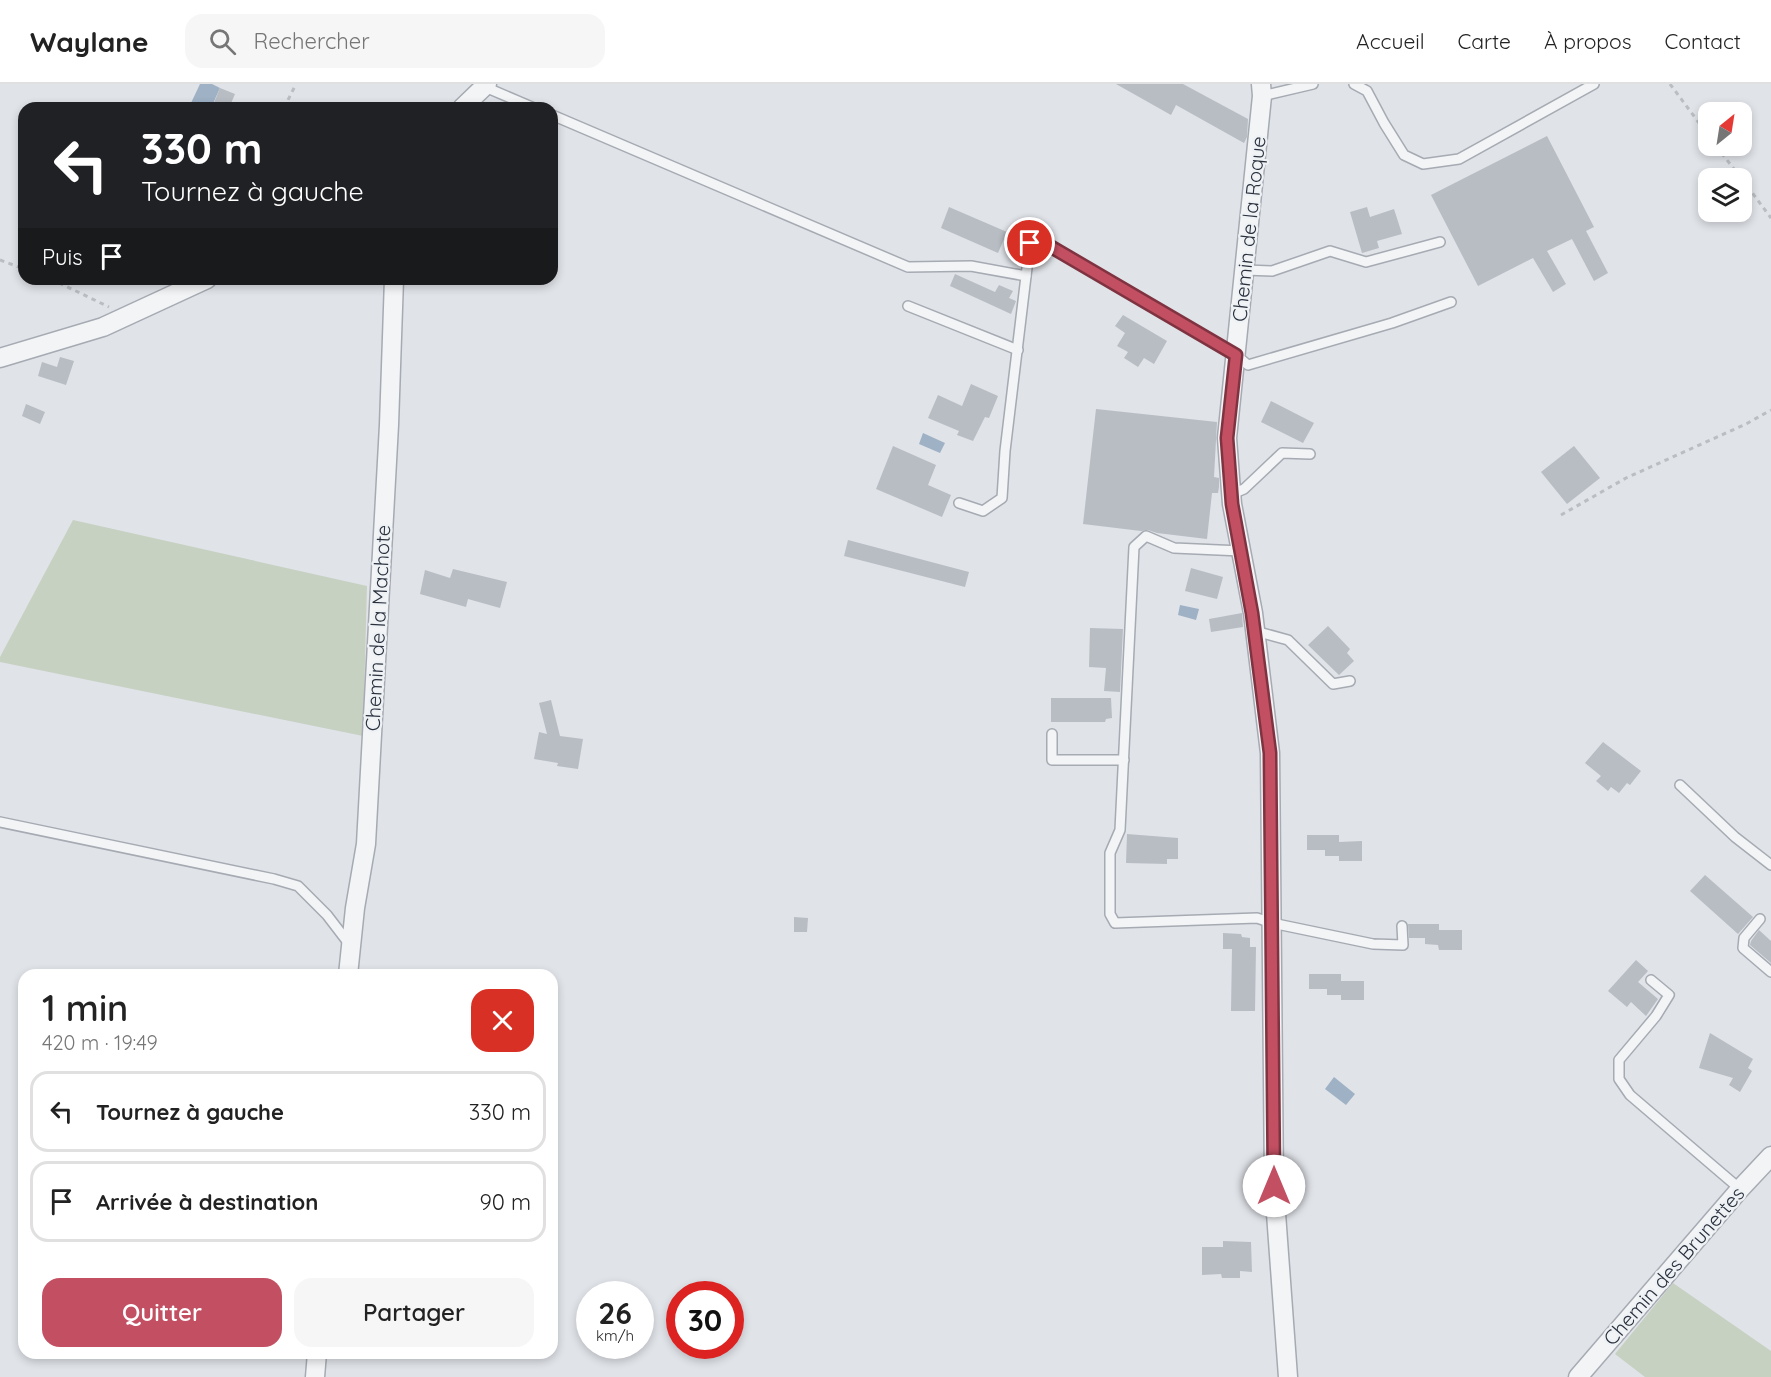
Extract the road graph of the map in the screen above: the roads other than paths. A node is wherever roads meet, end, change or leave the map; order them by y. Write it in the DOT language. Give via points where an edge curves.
graph roads {
  1 [pos="1313,84"];
  2 [pos="1354,84"];
  3 [pos="1594,84"];
  4 [pos="486,85"];
  5 [pos="1262,90"];
  6 [pos="468,102"];
  7 [pos="521,102"];
  8 [pos="558,119"];
  9 [pos="1440,242"];
  10 [pos="1245,270"];
  11 [pos="1026,276"];
  12 [pos="194,285"];
  13 [pos="394,285"];
  14 [pos="1451,302"];
  15 [pos="908,306"];
  16 [pos="1018,350"];
  17 [pos="1236,355"];
  18 [pos="0,358"];
  19 [pos="1310,454"];
  20 [pos="1232,494"];
  21 [pos="958,503"];
  22 [pos="1241,551"];
  23 [pos="1255,631"];
  24 [pos="1350,681"];
  25 [pos="1052,734"];
  26 [pos="1124,759"];
  27 [pos="1680,785"];
  28 [pos="0,822"];
  29 [pos="1771,865"];
  30 [pos="1760,919"];
  31 [pos="1272,923"];
  32 [pos="1402,926"];
  33 [pos="351,947"];
  34 [pos="349,969"];
  35 [pos="1771,972"];
  36 [pos="1651,980"];
  37 [pos="1771,1156"];
  38 [pos="1740,1189"];
  39 [pos="316,1359"];
  40 [pos="315,1377"];
  41 [pos="1288,1377"];
  42 [pos="1578,1377"];
  1 -- 5 [label="lane"];
  2 -- 3 [label="lane" via="1367,91 1404,155 1423,164 1459,159"];
  4 -- 6 [label="street"];
  4 -- 7 [label="lane"];
  5 -- 10 [label="street, Chemin de la Roque"];
  8 -- 11 [label="lane" via="908,267 971,266"];
  9 -- 10 [label="lane" via="1366,262 1330,251 1272,271"];
  10 -- 17 [label="street, Chemin de la Roque"];
  11 -- 16 [label="lane"];
  11 -- 17 [label="lane" via="1030,243 1048,245"];
  12 -- 18 [label="street" via="103,327"];
  13 -- 33 [label="street, Chemin de la Machote" via="366,844"];
  14 -- 17 [label="lane" via="1248,365"];
  15 -- 16 [label="lane"];
  16 -- 21 [label="lane" via="1002,498 983,511"];
  17 -- 20 [label="street, Chemin de la Roque" via="1227,438"];
  19 -- 20 [label="lane" via="1282,453 1244,489"];
  20 -- 22 [label="street, Chemin de la Roque"];
  22 -- 23 [label="street, Chemin de la Roque"];
  22 -- 26 [label="lane" via="1174,548 1146,536 1134,547"];
  23 -- 24 [label="lane" via="1288,640 1333,684"];
  23 -- 31 [label="street, Chemin de la Roque" via="1270,753"];
  25 -- 26 [label="lane" via="1052,760"];
  26 -- 31 [label="lane" via="1120,830 1110,853 1110,914 1115,923 1257,918"];
  27 -- 29 [label="lane"];
  28 -- 33 [label="lane" via="298,886"];
  30 -- 35 [label="lane" via="1744,938 1743,948"];
  31 -- 32 [label="lane" via="1373,944 1403,945"];
  31 -- 41 [label="street, Chemin de la Roque" via="1274,1186"];
  33 -- 34 [label="street, Chemin de la Machote"];
  36 -- 38 [label="lane" via="1669,995 1619,1060 1619,1079 1630,1095"];
  37 -- 38 [label="street, Chemin des Brunettes"];
  38 -- 42 [label="street, Chemin des Brunettes"];
  39 -- 40 [label="street"];
}
